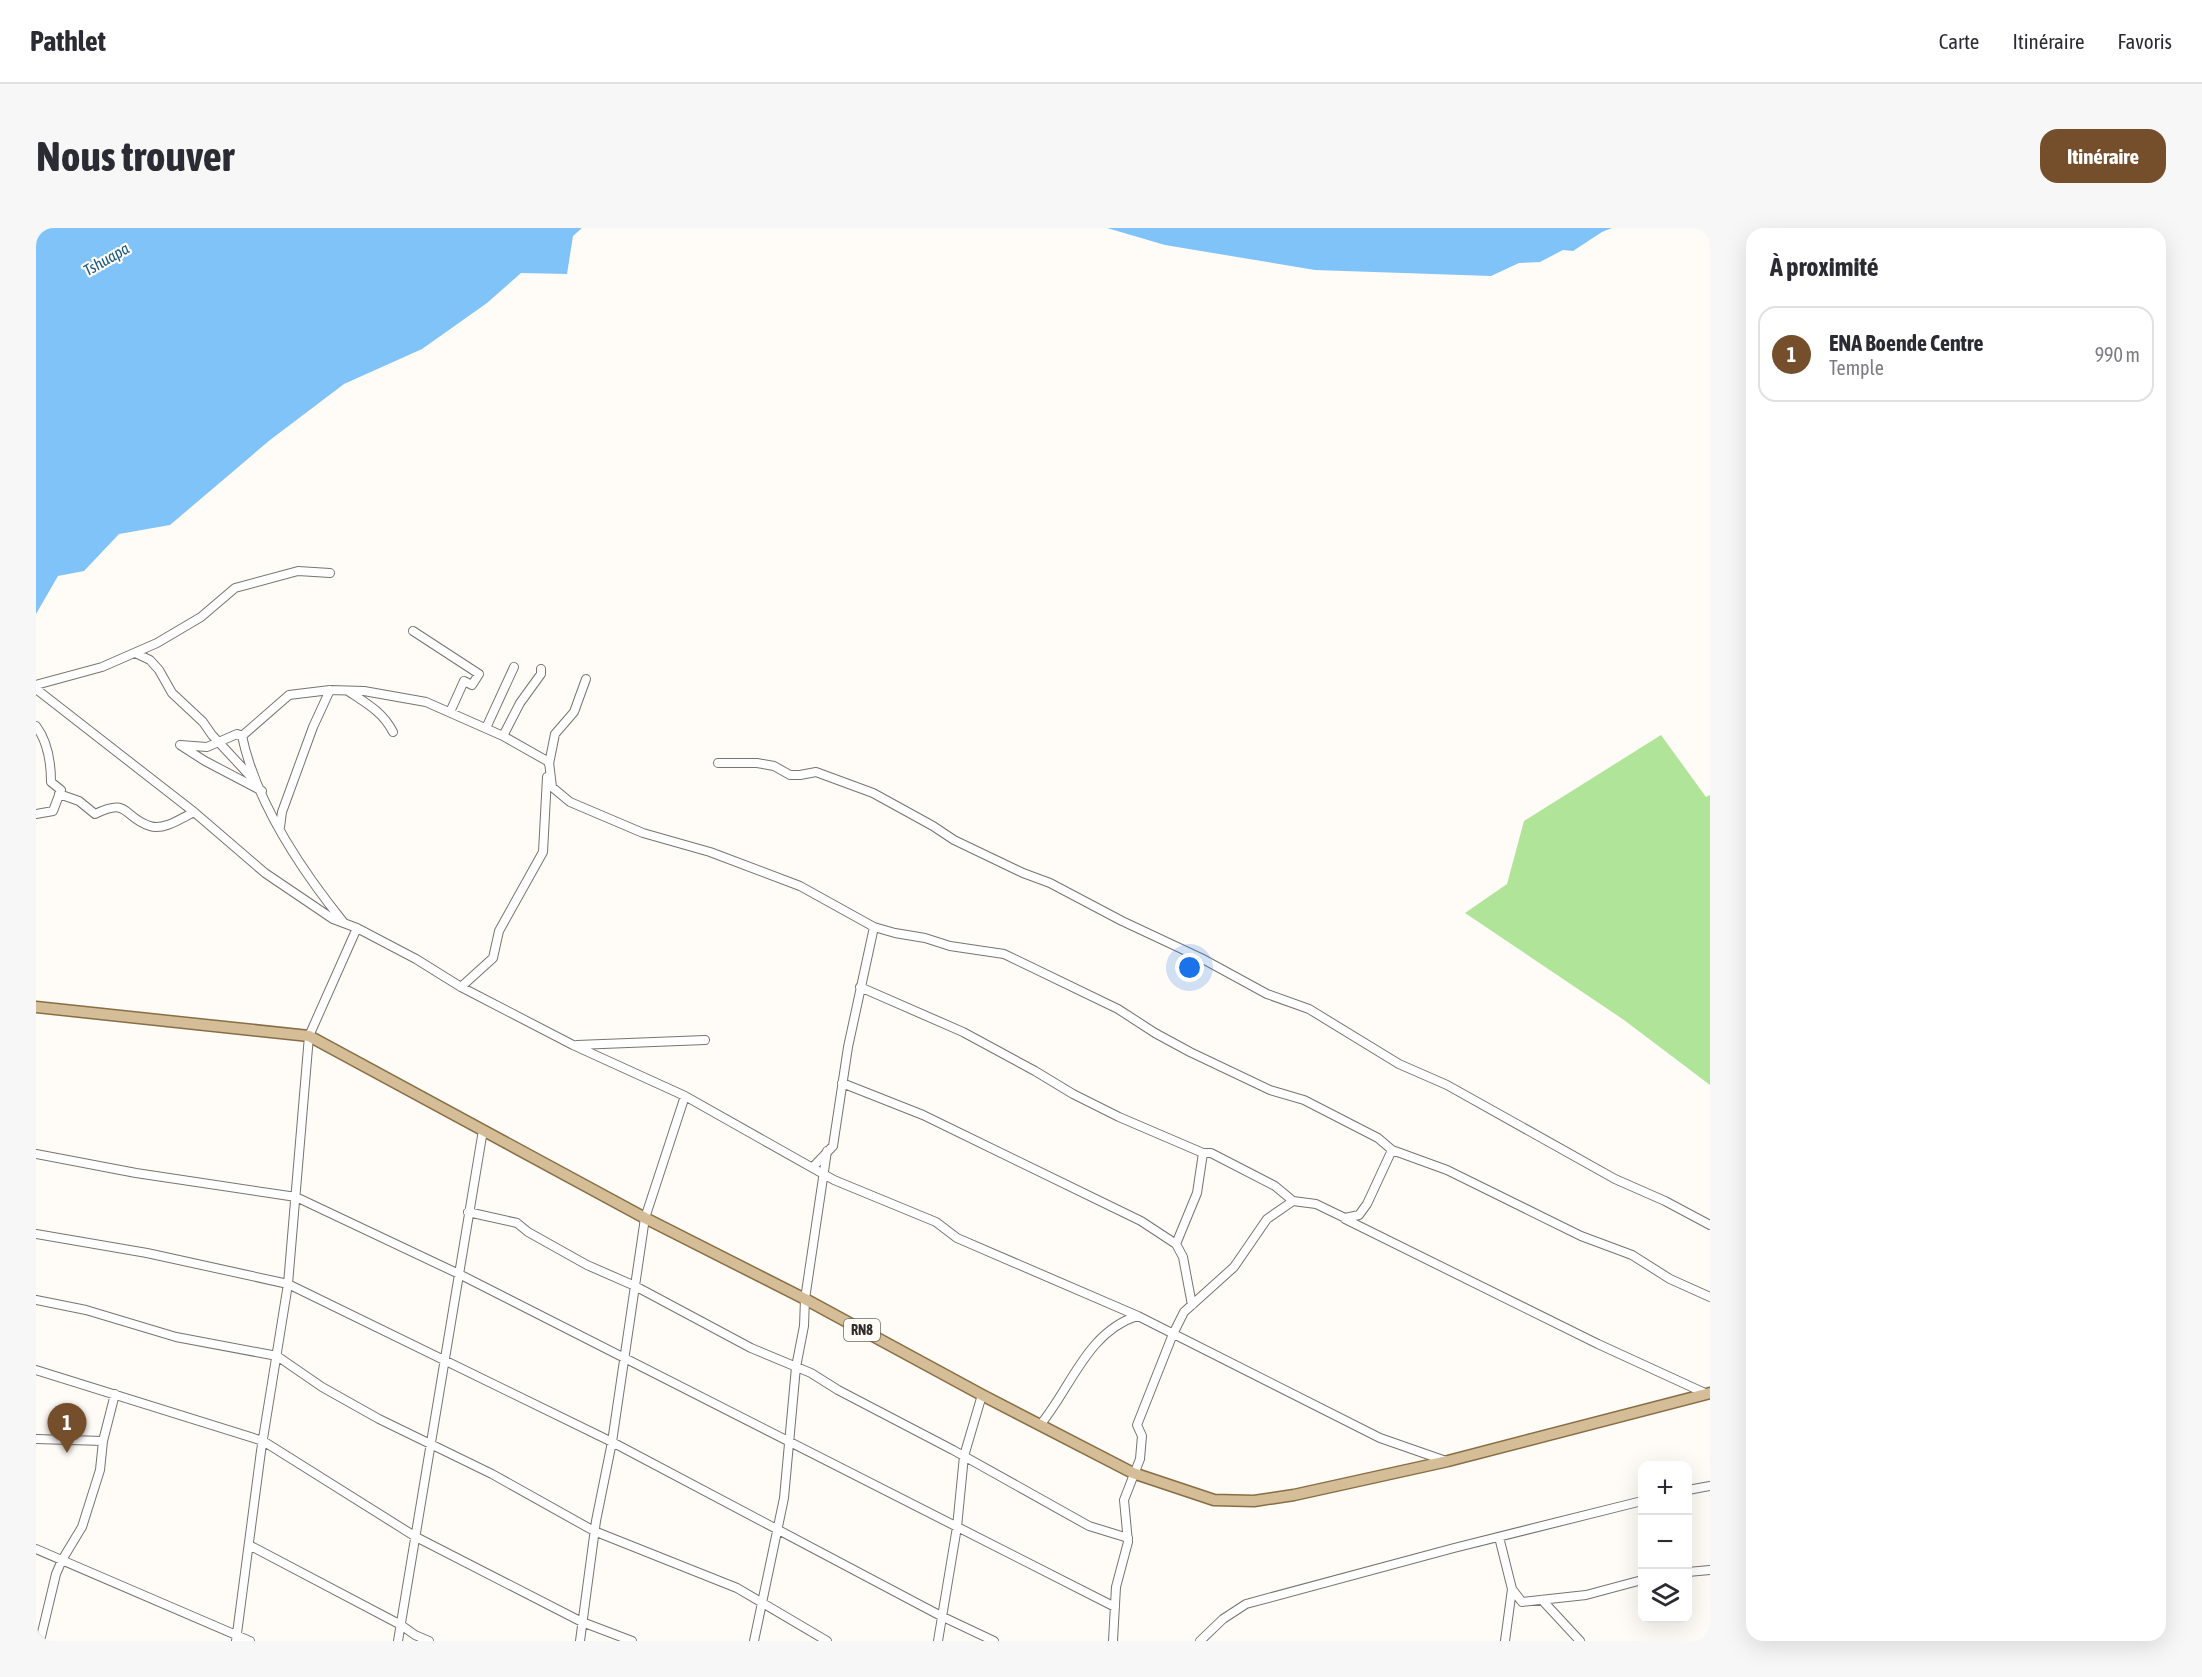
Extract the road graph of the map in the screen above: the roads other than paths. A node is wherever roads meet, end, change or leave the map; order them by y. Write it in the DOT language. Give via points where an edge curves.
graph roads {
  1 [pos="330,573"];
  2 [pos="413,632"];
  3 [pos="135,653"];
  4 [pos="514,667"];
  5 [pos="541,669"];
  6 [pos="586,679"];
  7 [pos="36,687"];
  8 [pos="330,690"];
  9 [pos="347,690"];
  10 [pos="450,712"];
  11 [pos="36,726"];
  12 [pos="486,728"];
  13 [pos="393,732"];
  14 [pos="242,736"];
  15 [pos="504,736"];
  16 [pos="218,742"];
  17 [pos="549,762"];
  18 [pos="718,763"];
  19 [pos="260,788"];
  20 [pos="60,794"];
  21 [pos="194,812"];
  22 [pos="36,814"];
  23 [pos="280,828"];
  24 [pos="344,923"];
  25 [pos="874,927"];
  26 [pos="357,928"];
  27 [pos="461,987"];
  28 [pos="860,987"];
  29 [pos="36,1007"];
  30 [pos="309,1036"];
  31 [pos="705,1040"];
  32 [pos="573,1045"];
  33 [pos="842,1083"];
  34 [pos="685,1096"];
  35 [pos="483,1130"];
  36 [pos="1392,1150"];
  37 [pos="827,1151"];
  38 [pos="1203,1152"];
  39 [pos="36,1155"];
  40 [pos="813,1167"];
  41 [pos="825,1174"];
  42 [pos="296,1197"];
  43 [pos="1293,1201"];
  44 [pos="468,1212"];
  45 [pos="645,1218"];
  46 [pos="1345,1218"];
  47 [pos="1710,1225"];
  48 [pos="36,1234"];
  49 [pos="1176,1245"];
  50 [pos="459,1275"];
  51 [pos="288,1284"];
  52 [pos="635,1286"];
  53 [pos="1710,1297"];
  54 [pos="805,1299"];
  55 [pos="36,1300"];
  56 [pos="1192,1305"];
  57 [pos="1138,1316"];
  58 [pos="1173,1334"];
  59 [pos="277,1356"];
  60 [pos="625,1359"];
  61 [pos="444,1360"];
  62 [pos="796,1367"];
  63 [pos="36,1370"];
  64 [pos="1708,1393"];
  65 [pos="116,1394"];
  66 [pos="982,1395"];
  67 [pos="1041,1425"];
  68 [pos="36,1439"];
  69 [pos="103,1441"];
  70 [pos="263,1441"];
  71 [pos="612,1442"];
  72 [pos="788,1442"];
  73 [pos="432,1443"];
  74 [pos="963,1456"];
  75 [pos="1448,1461"];
  76 [pos="1133,1473"];
  77 [pos="1710,1486"];
  78 [pos="1692,1489"];
  79 [pos="1638,1502"];
  80 [pos="957,1527"];
  81 [pos="777,1528"];
  82 [pos="594,1531"];
  83 [pos="416,1537"];
  84 [pos="1499,1537"];
  85 [pos="1128,1538"];
  86 [pos="249,1545"];
  87 [pos="36,1549"];
  88 [pos="62,1560"];
  89 [pos="1710,1570"];
  90 [pos="1692,1572"];
  91 [pos="1638,1581"];
  92 [pos="1512,1589"];
  93 [pos="1542,1600"];
  94 [pos="761,1601"];
  95 [pos="1115,1607"];
  96 [pos="941,1616"];
  97 [pos="582,1622"];
  98 [pos="401,1626"];
  99 [pos="39,1635"];
  100 [pos="237,1638"];
  101 [pos="1506,1640"];
  102 [pos="250,1641"];
  103 [pos="398,1641"];
  104 [pos="429,1641"];
  105 [pos="580,1641"];
  106 [pos="632,1641"];
  107 [pos="754,1641"];
  108 [pos="827,1641"];
  109 [pos="938,1641"];
  110 [pos="994,1641"];
  111 [pos="1113,1641"];
  112 [pos="1200,1641"];
  113 [pos="1580,1641"];
  1 -- 3 [label="street" via="279,574 235,588 201,617"];
  2 -- 10 [label="street" via="479,674 472,686 464,681"];
  3 -- 7 [label="street"];
  3 -- 16 [label="street" via="150,660 172,693"];
  4 -- 12 [label="street"];
  5 -- 15 [label="street"];
  6 -- 17 [label="street" via="574,712 555,735"];
  7 -- 21 [label="street"];
  8 -- 9 [label="street"];
  8 -- 14 [label="street" via="288,695"];
  8 -- 23 [label="street" via="282,812"];
  9 -- 10 [label="street" via="412,699"];
  9 -- 13 [label="street" via="378,711"];
  10 -- 12 [label="street"];
  11 -- 20 [label="street" via="51,763 51,782 61,790"];
  12 -- 15 [label="street"];
  14 -- 16 [label="street" via="237,734"];
  14 -- 19 [label="street" via="247,761"];
  15 -- 17 [label="street"];
  16 -- 19 [label="street"];
  16 -- 19 [label="street" via="207,747 180,745"];
  17 -- 25 [label="street" via="552,787 570,802 643,833 710,852 800,886"];
  17 -- 27 [label="street" via="543,852 499,931 493,958"];
  18 -- 47 [label="street" via="757,763 790,775 816,771 873,793 954,840 1050,882 1267,994 1309,1010 1399,1064 1447,1085 1616,1179"];
  19 -- 23 [label="street"];
  20 -- 21 [label="street" via="79,801 95,814 119,807 150,826 165,825"];
  20 -- 22 [label="street" via="53,811"];
  21 -- 24 [label="street" via="265,873"];
  23 -- 24 [label="street" via="314,886"];
  24 -- 26 [label="street"];
  25 -- 28 [label="street"];
  25 -- 36 [label="street" via="950,946 1004,954 1118,1009 1190,1052 1353,1124"];
  26 -- 27 [label="street"];
  26 -- 30 [label="street"];
  27 -- 32 [label="street"];
  28 -- 33 [label="street"];
  28 -- 38 [label="street" via="963,1032 1106,1111"];
  29 -- 30 [label="main road, RN8"];
  30 -- 35 [label="main road, RN8"];
  30 -- 42 [label="street"];
  31 -- 32 [label="street"];
  32 -- 34 [label="street"];
  33 -- 37 [label="street" via="833,1146"];
  33 -- 49 [label="street" via="923,1115 1141,1221"];
  34 -- 40 [label="street"];
  34 -- 45 [label="street"];
  35 -- 44 [label="street"];
  35 -- 45 [label="main road, RN8"];
  36 -- 46 [label="street" via="1367,1204 1359,1215"];
  36 -- 53 [label="street" via="1447,1170 1581,1236 1632,1255 1670,1279"];
  37 -- 40 [label="street"];
  37 -- 41 [label="street"];
  38 -- 43 [label="street" via="1275,1186"];
  38 -- 49 [label="street" via="1197,1193"];
  39 -- 42 [label="street"];
  40 -- 41 [label="street"];
  41 -- 54 [label="street"];
  41 -- 57 [label="street" via="936,1222 957,1238"];
  42 -- 50 [label="street"];
  42 -- 51 [label="street"];
  43 -- 46 [label="street" via="1316,1204"];
  43 -- 56 [label="street" via="1268,1219 1234,1267"];
  44 -- 50 [label="street"];
  44 -- 52 [label="street" via="517,1223 587,1265"];
  45 -- 52 [label="street"];
  45 -- 54 [label="main road, RN8"];
  46 -- 64 [label="street" via="1598,1344"];
  48 -- 51 [label="street"];
  49 -- 56 [label="street" via="1183,1257"];
  50 -- 60 [label="street"];
  50 -- 61 [label="street"];
  51 -- 59 [label="street"];
  51 -- 61 [label="street"];
  52 -- 60 [label="street"];
  52 -- 62 [label="street" via="751,1348"];
  54 -- 62 [label="street"];
  54 -- 66 [label="main road, RN8"];
  55 -- 59 [label="street" via="86,1310 177,1337"];
  56 -- 58 [label="street"];
  57 -- 58 [label="street"];
  57 -- 67 [label="street" via="1105,1334 1087,1353"];
  58 -- 75 [label="street" via="1380,1438"];
  58 -- 76 [label="street" via="1137,1425 1142,1436 1140,1459"];
  59 -- 70 [label="street"];
  59 -- 73 [label="street" via="379,1419"];
  60 -- 71 [label="street"];
  60 -- 72 [label="street"];
  61 -- 71 [label="street"];
  61 -- 73 [label="street"];
  62 -- 72 [label="street"];
  62 -- 74 [label="street"];
  63 -- 65 [label="street"];
  64 -- 75 [label="main road, RN8"];
  65 -- 69 [label="street"];
  65 -- 70 [label="street"];
  66 -- 67 [label="main road, RN8"];
  66 -- 74 [label="street"];
  67 -- 76 [label="main road, RN8"];
  68 -- 69 [label="street"];
  69 -- 88 [label="street" via="100,1470 82,1527"];
  70 -- 83 [label="street"];
  70 -- 86 [label="street"];
  71 -- 81 [label="street"];
  71 -- 82 [label="street"];
  72 -- 80 [label="street"];
  72 -- 81 [label="street" via="784,1498"];
  73 -- 82 [label="street"];
  73 -- 83 [label="street"];
  74 -- 80 [label="street"];
  74 -- 85 [label="street" via="1089,1526"];
  75 -- 76 [label="main road, RN8" via="1254,1501 1214,1500"];
  76 -- 85 [label="street" via="1124,1500"];
  77 -- 78 [label="street"];
  79 -- 84 [label="street"];
  80 -- 95 [label="street"];
  80 -- 96 [label="street"];
  81 -- 94 [label="street"];
  81 -- 96 [label="street"];
  82 -- 94 [label="street"];
  82 -- 97 [label="street"];
  83 -- 97 [label="street"];
  83 -- 98 [label="street"];
  84 -- 92 [label="street"];
  84 -- 112 [label="street" via="1246,1604"];
  85 -- 95 [label="street"];
  86 -- 98 [label="street"];
  86 -- 100 [label="street"];
  87 -- 88 [label="street"];
  88 -- 99 [label="street"];
  88 -- 100 [label="street"];
  89 -- 90 [label="street"];
  91 -- 93 [label="street" via="1586,1595"];
  92 -- 93 [label="street" via="1522,1602"];
  92 -- 101 [label="street"];
  93 -- 113 [label="street"];
  94 -- 107 [label="street"];
  94 -- 108 [label="street"];
  95 -- 111 [label="street"];
  96 -- 109 [label="street"];
  96 -- 110 [label="street"];
  97 -- 105 [label="street"];
  97 -- 106 [label="street"];
  98 -- 103 [label="street"];
  98 -- 104 [label="street"];
  100 -- 102 [label="street"];
}
